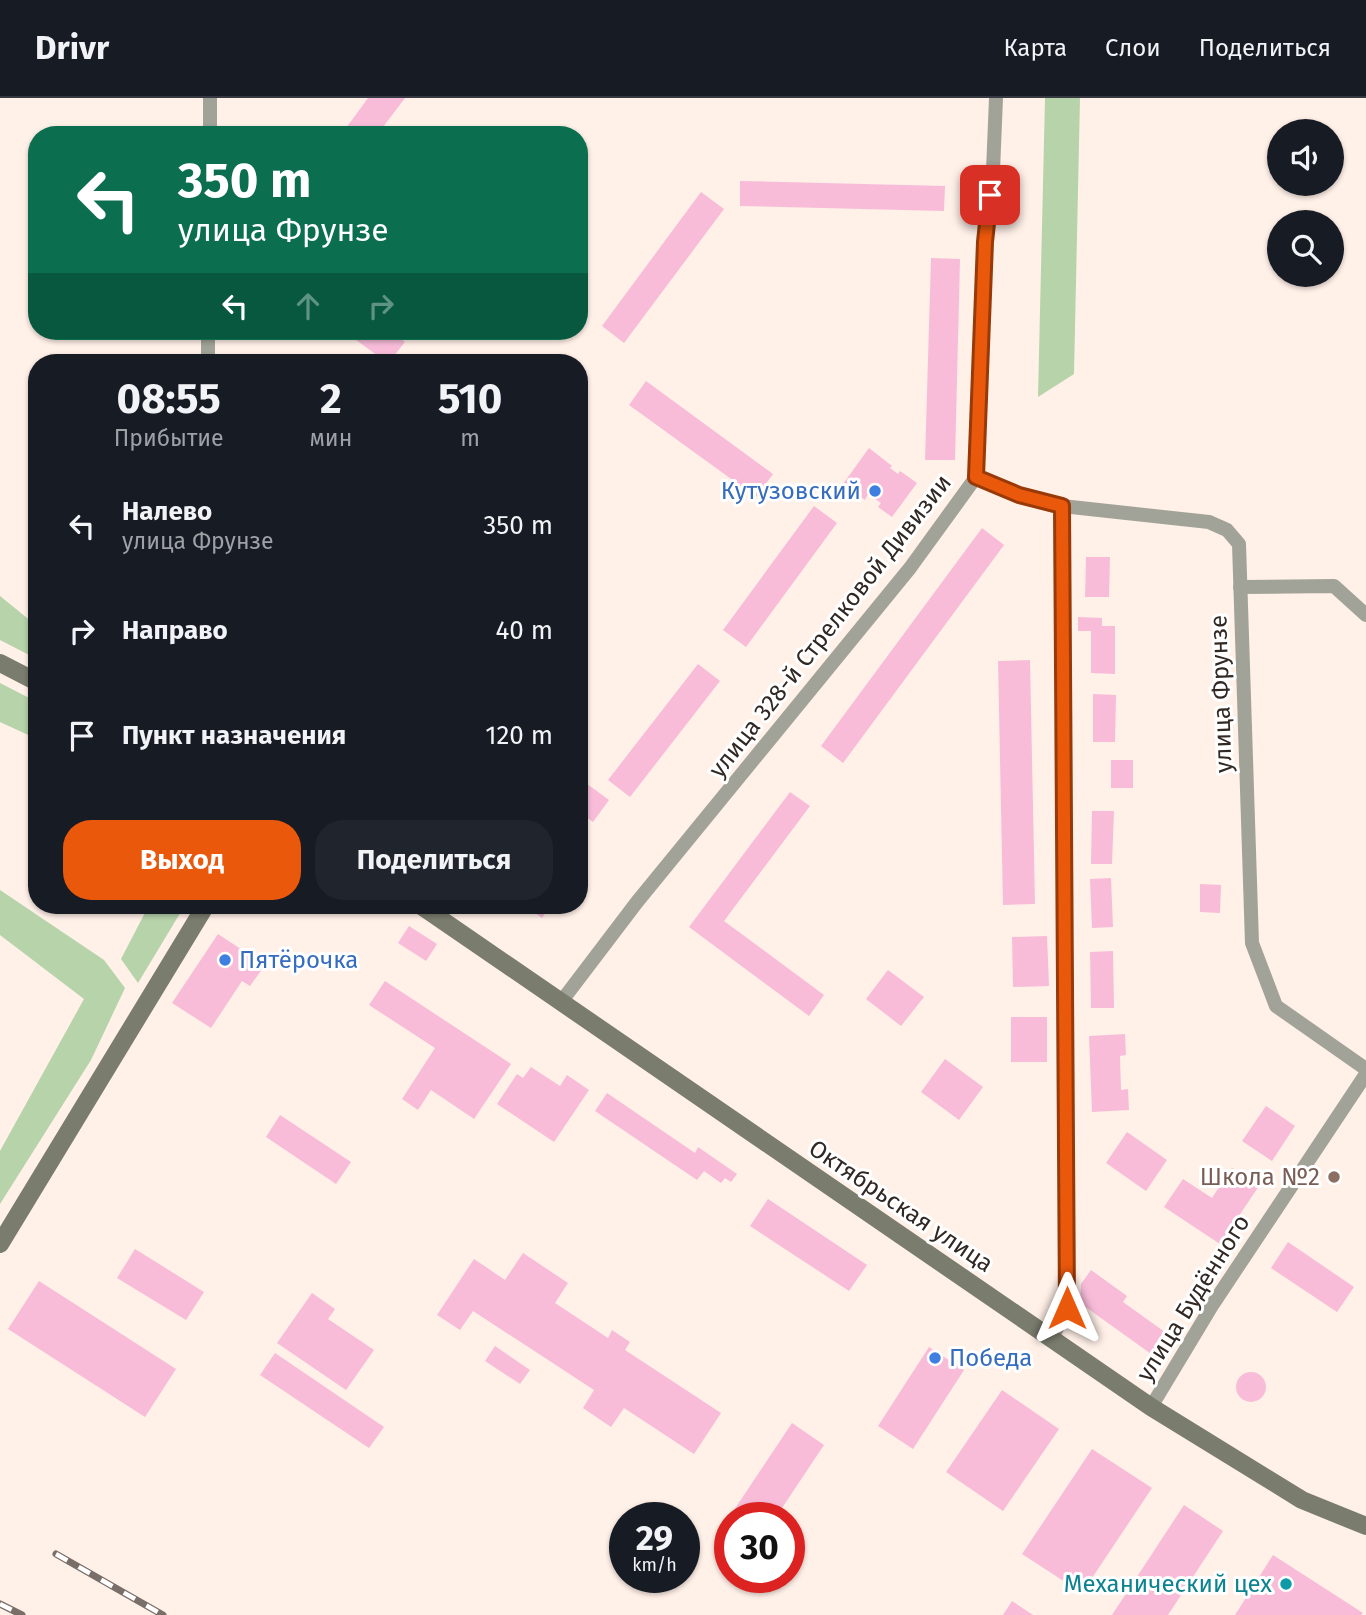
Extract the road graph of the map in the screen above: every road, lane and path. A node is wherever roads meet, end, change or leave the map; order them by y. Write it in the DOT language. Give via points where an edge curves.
graph roads {
  1 [pos="211,98"];
  2 [pos="996,98"];
  3 [pos="210,126"];
  4 [pos="976,477"];
  5 [pos="1062,506"];
  6 [pos="1240,587"];
  7 [pos="1366,615"];
  8 [pos="0,663"];
  9 [pos="28,677"];
  10 [pos="201,914"];
  11 [pos="433,914"];
  12 [pos="561,1002"];
  13 [pos="1366,1072"];
  14 [pos="0,1244"];
  15 [pos="1052,1338"];
  16 [pos="1151,1407"];
  17 [pos="1366,1527"];
  1 -- 3 [label="street"];
  2 -- 4 [label="street, улица 328-й Стрелковой Дивизии"];
  4 -- 5 [label="street, улица Фрунзе"];
  4 -- 12 [label="street, улица 328-й Стрелковой Дивизии" via="910,568"];
  5 -- 6 [label="street, улица Фрунзе" via="1209,522 1227,530 1238,544"];
  5 -- 15 [label="street" via="1067,1308"];
  6 -- 7 [label="street" via="1334,586"];
  6 -- 13 [label="street, улица Фрунзе" via="1252,943 1276,1006"];
  8 -- 9 [label="main road"];
  10 -- 14 [label="main road"];
  11 -- 12 [label="main road, Октябрьская улица"];
  12 -- 15 [label="main road, Октябрьская улица"];
  13 -- 16 [label="street, улица Будённого"];
  15 -- 16 [label="main road, Октябрьская улица"];
  16 -- 17 [label="main road, Октябрьская улица" via="1302,1500"];
}
